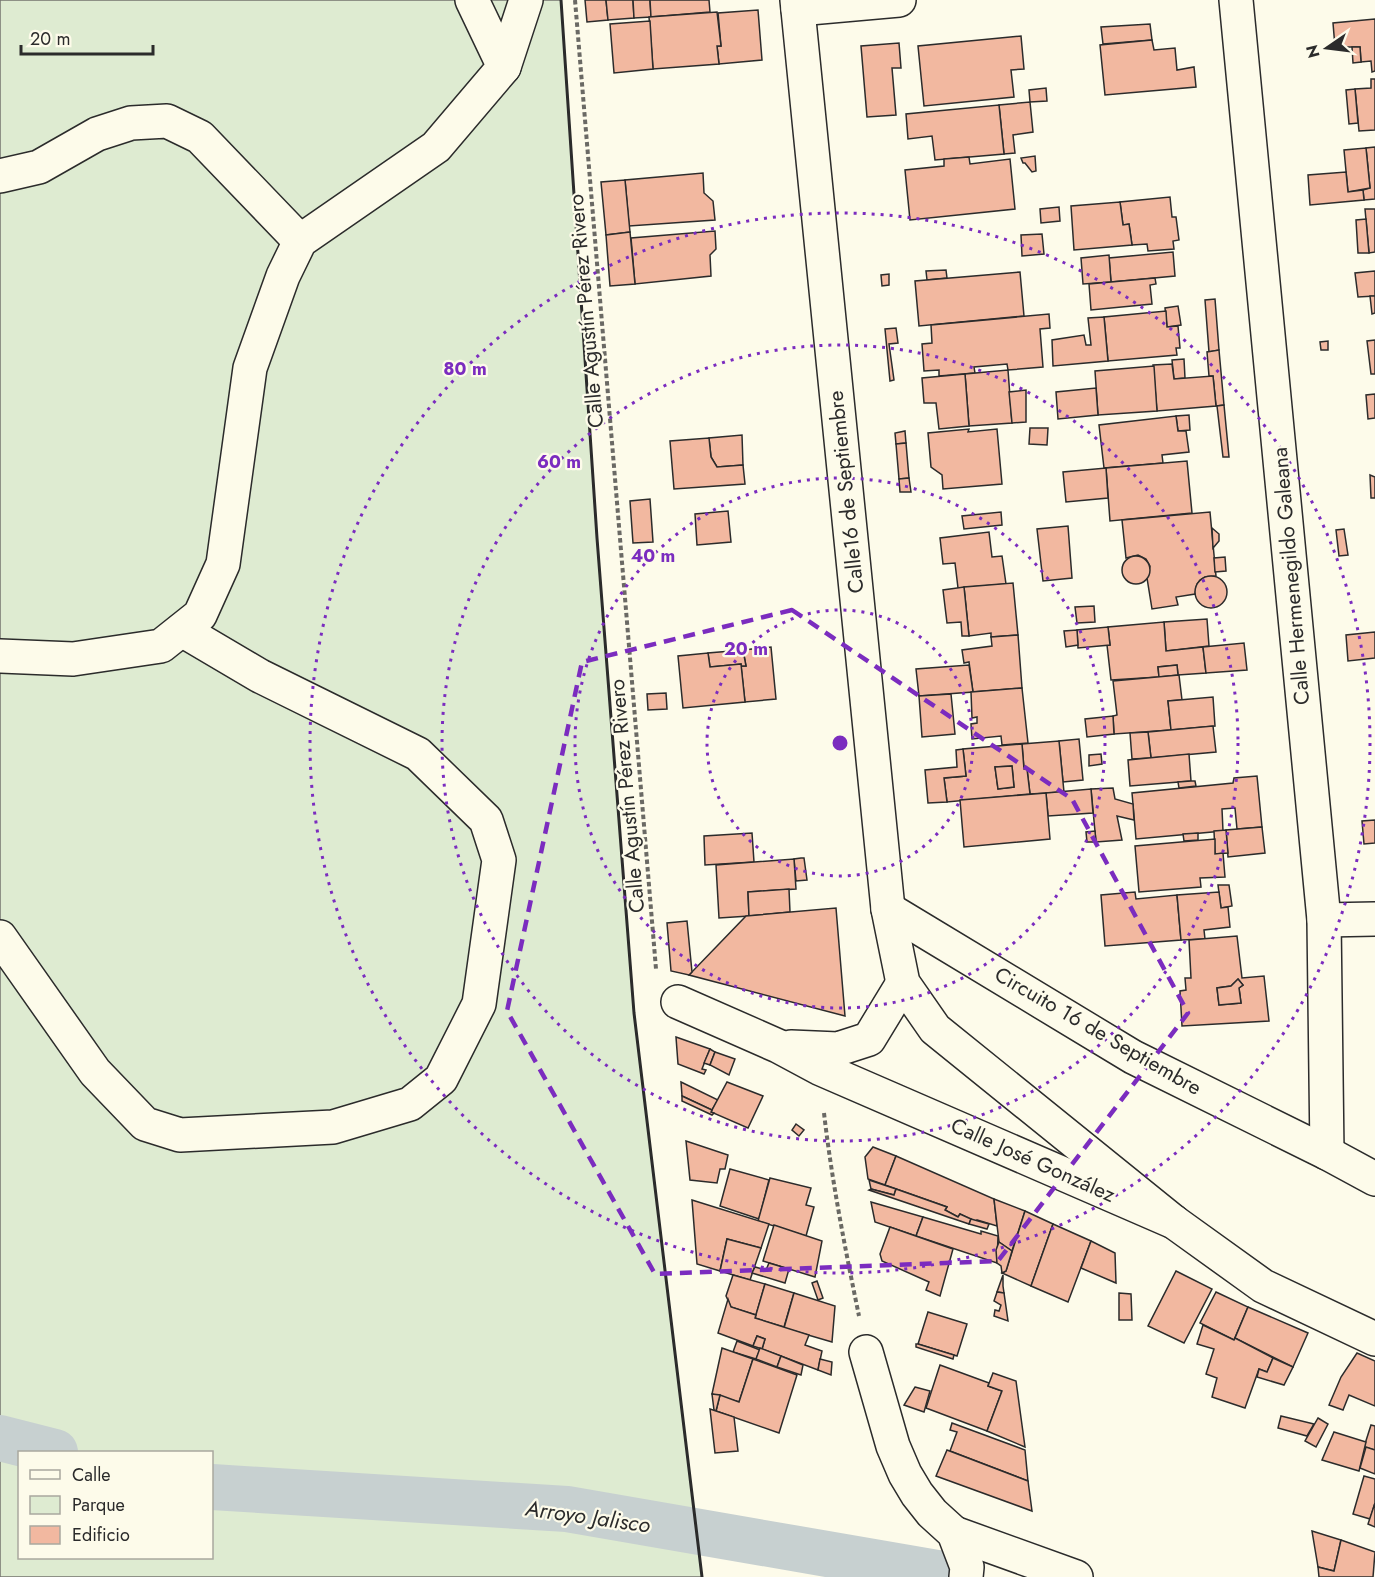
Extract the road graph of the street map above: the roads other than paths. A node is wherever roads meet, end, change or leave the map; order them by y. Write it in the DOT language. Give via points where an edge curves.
graph roads {
  1 [pos="472,0"];
  2 [pos="526,0"];
  3 [pos="899,0"];
  4 [pos="1236,0"];
  5 [pos="798,5"];
  6 [pos="504,67"];
  7 [pos="0,176"];
  8 [pos="300,241"];
  9 [pos="182,630"];
  10 [pos="0,656"];
  11 [pos="888,909"];
  12 [pos="1375,919"];
  13 [pos="1324,920"];
  14 [pos="0,938"];
  15 [pos="903,983"];
  16 [pos="668,991"];
  17 [pos="778,1046"];
  18 [pos="1327,1153"];
  19 [pos="1375,1179"];
  20 [pos="1174,1222"];
  21 [pos="1375,1339"];
  22 [pos="866,1353"];
  23 [pos="954,1533"];
  24 [pos="966,1572"];
  25 [pos="1076,1577"];
  1 -- 6 [label="street"];
  2 -- 6 [label="street"];
  3 -- 5 [label="street"];
  4 -- 13 [label="street, Calle Hermenegildo Galeana"];
  5 -- 11 [label="street, Calle16 de Septiembre"];
  6 -- 8 [label="street" via="436,147"];
  7 -- 8 [label="street" via="39,167 97,134 131,123 167,121 200,138"];
  8 -- 9 [label="street" via="250,368 223,564 201,615"];
  9 -- 10 [label="street" via="161,646 73,659"];
  9 -- 14 [label="street" via="260,676 418,754 486,820 499,860 479,1004 441,1078 410,1104 333,1127 180,1135 145,1124 95,1072"];
  11 -- 15 [label="street, Calle16 de Septiembre"];
  11 -- 18 [label="street, Circuito 16 de Septiembre" via="1133,1057"];
  12 -- 13 [label="street"];
  13 -- 18 [label="street, Calle Hermenegildo Galeana"];
  15 -- 17 [label="street" via="869,1039 838,1049"];
  15 -- 20 [label="street" via="935,1029"];
  16 -- 17 [label="street, Calle José González"];
  17 -- 20 [label="street, Calle José González" via="819,1068"];
  18 -- 19 [label="street, Circuito 16 de Septiembre"];
  20 -- 21 [label="street, Calle José González" via="1263,1286"];
  22 -- 23 [label="street" via="905,1474 932,1513"];
  23 -- 24 [label="street"];
  23 -- 25 [label="street"];
}
